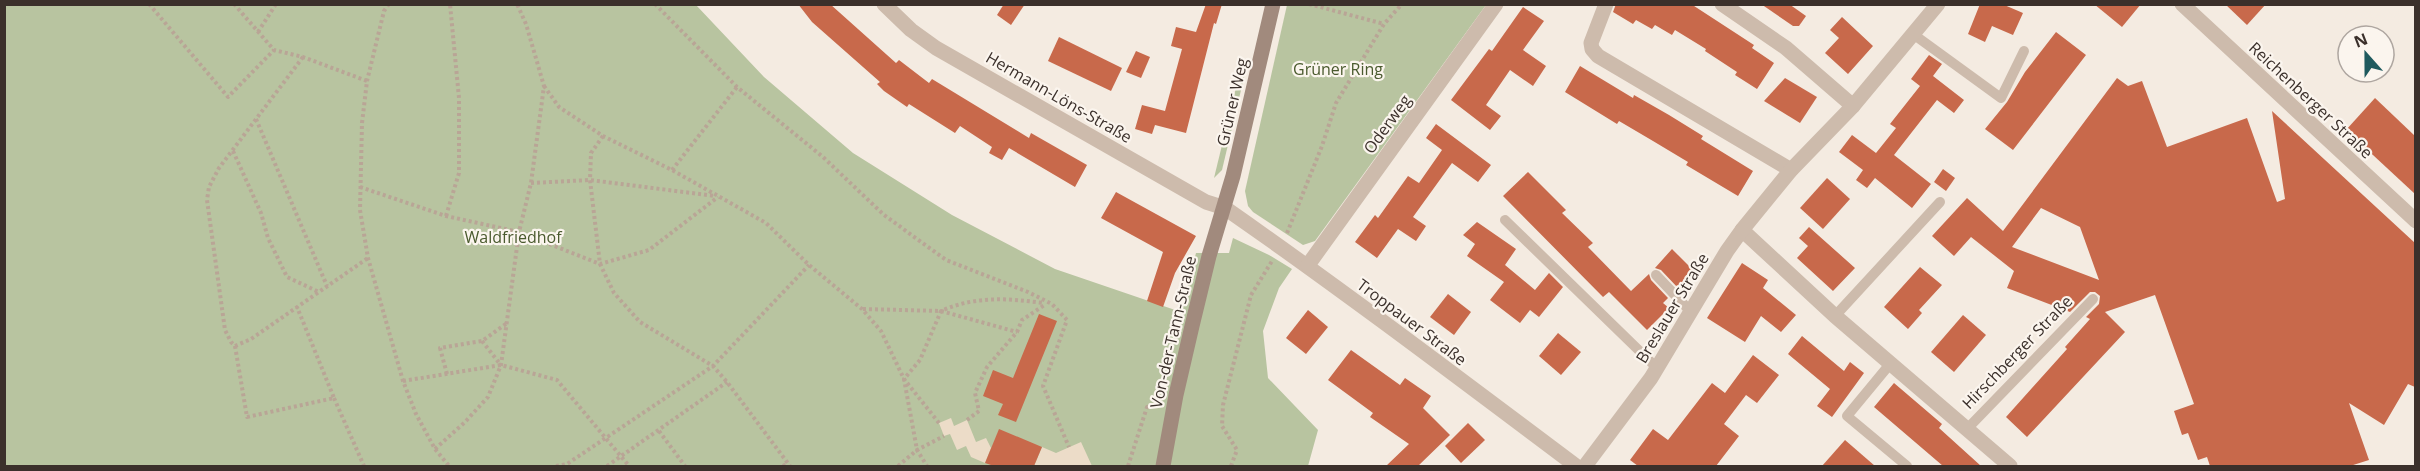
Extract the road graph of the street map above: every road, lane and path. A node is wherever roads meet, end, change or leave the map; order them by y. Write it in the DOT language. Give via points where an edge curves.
graph roads {
  1 [pos="149,4"];
  2 [pos="234,4"];
  3 [pos="276,4"];
  4 [pos="389,4"];
  5 [pos="450,4"];
  6 [pos="517,4"];
  7 [pos="655,4"];
  8 [pos="884,4"];
  9 [pos="1274,4"];
  10 [pos="1309,4"];
  11 [pos="1402,4"];
  12 [pos="1496,4"];
  13 [pos="1606,4"];
  14 [pos="1722,4"];
  15 [pos="1938,4"];
  16 [pos="2182,4"];
  17 [pos="1384,24"];
  18 [pos="258,32"];
  19 [pos="1913,34"];
  20 [pos="274,50"];
  21 [pos="2024,51"];
  22 [pos="303,57"];
  23 [pos="367,81"];
  24 [pos="544,86"];
  25 [pos="737,87"];
  26 [pos="1853,106"];
  27 [pos="256,119"];
  28 [pos="603,136"];
  29 [pos="233,150"];
  30 [pos="672,170"];
  31 [pos="1791,170"];
  32 [pos="590,180"];
  33 [pos="531,183"];
  34 [pos="360,187"];
  35 [pos="718,197"];
  36 [pos="1940,202"];
  37 [pos="1225,208"];
  38 [pos="446,216"];
  39 [pos="1505,220"];
  40 [pos="2415,221"];
  41 [pos="1742,230"];
  42 [pos="519,232"];
  43 [pos="1281,247"];
  44 [pos="368,258"];
  45 [pos="600,264"];
  46 [pos="809,265"];
  47 [pos="1308,266"];
  48 [pos="1656,275"];
  49 [pos="327,286"];
  50 [pos="319,292"];
  51 [pos="2093,299"];
  52 [pos="1047,303"];
  53 [pos="297,307"];
  54 [pos="862,309"];
  55 [pos="941,311"];
  56 [pos="1691,312"];
  57 [pos="1835,316"];
  58 [pos="507,323"];
  59 [pos="1017,332"];
  60 [pos="482,341"];
  61 [pos="235,346"];
  62 [pos="1890,364"];
  63 [pos="501,365"];
  64 [pos="713,366"];
  65 [pos="1657,368"];
  66 [pos="447,374"];
  67 [pos="904,379"];
  68 [pos="403,381"];
  69 [pos="727,382"];
  70 [pos="334,398"];
  71 [pos="967,420"];
  72 [pos="939,423"];
  73 [pos="658,430"];
  74 [pos="1966,430"];
  75 [pos="944,436"];
  76 [pos="606,438"];
  77 [pos="1069,447"];
  78 [pos="435,449"];
  79 [pos="917,450"];
  80 [pos="621,456"];
  81 [pos="789,465"];
  82 [pos="364,466"];
  83 [pos="448,466"];
  84 [pos="556,466"];
  85 [pos="608,466"];
  86 [pos="629,466"];
  87 [pos="685,466"];
  88 [pos="783,466"];
  89 [pos="898,466"];
  90 [pos="927,466"];
  91 [pos="1163,466"];
  92 [pos="1231,466"];
  93 [pos="1576,466"];
  94 [pos="1585,466"];
  95 [pos="1907,466"];
  96 [pos="2010,466"];
  1 -- 20 [label="path" via="228,97"];
  2 -- 18 [label="path"];
  3 -- 18 [label="path"];
  4 -- 23 [label="path"];
  5 -- 38 [label="path" via="459,98 459,173"];
  6 -- 24 [label="path"];
  7 -- 25 [label="path"];
  8 -- 37 [label="street, Hermann-Löns-Straße" via="936,48 1206,202"];
  9 -- 37 [label="street, Grüner Weg"];
  10 -- 17 [label="path"];
  11 -- 17 [label="path"];
  12 -- 47 [label="street, Oderweg"];
  13 -- 31 [label="street" via="1592,43 1598,56"];
  14 -- 26 [label="street" via="1786,48"];
  15 -- 19 [label="street, Breslauer Straße"];
  16 -- 40 [label="street, Reichenberger Straße"];
  17 -- 43 [label="path" via="1336,103"];
  18 -- 20 [label="path"];
  19 -- 21 [label="lane" via="2001,98"];
  19 -- 26 [label="street, Breslauer Straße"];
  20 -- 22 [label="path"];
  22 -- 23 [label="path"];
  22 -- 27 [label="path"];
  23 -- 34 [label="path"];
  24 -- 28 [label="path" via="559,107"];
  24 -- 33 [label="path"];
  25 -- 30 [label="path"];
  25 -- 52 [label="path" via="823,157 884,215 946,260"];
  26 -- 31 [label="street, Breslauer Straße"];
  27 -- 29 [label="path"];
  27 -- 49 [label="path"];
  28 -- 30 [label="path"];
  28 -- 32 [label="path" via="591,153"];
  29 -- 50 [label="path" via="287,277"];
  29 -- 61 [label="path" via="209,187 207,200 225,330"];
  30 -- 35 [label="path"];
  31 -- 41 [label="street, Breslauer Straße"];
  32 -- 33 [label="path"];
  32 -- 35 [label="path"];
  32 -- 45 [label="path"];
  33 -- 42 [label="path"];
  34 -- 38 [label="path"];
  34 -- 44 [label="path"];
  35 -- 45 [label="path" via="650,250"];
  35 -- 46 [label="path" via="766,223"];
  36 -- 57 [label="lane"];
  37 -- 43 [label="street, Troppauer Straße"];
  37 -- 91 [label="street, Von-der-Tann-Straße" via="1209,256"];
  38 -- 42 [label="path"];
  39 -- 65 [label="lane"];
  41 -- 56 [label="street, Breslauer Straße"];
  41 -- 57 [label="street, Hirschberger Straße"];
  42 -- 45 [label="path"];
  42 -- 58 [label="path"];
  43 -- 47 [label="street, Troppauer Straße"];
  43 -- 92 [label="path" via="1251,295 1223,405 1222,426 1237,450"];
  44 -- 49 [label="path"];
  44 -- 68 [label="path"];
  45 -- 64 [label="path" via="614,293 640,322"];
  46 -- 54 [label="path"];
  46 -- 64 [label="path"];
  47 -- 93 [label="street, Troppauer Straße"];
  48 -- 56 [label="lane"];
  49 -- 50 [label="path"];
  50 -- 53 [label="path"];
  51 -- 74 [label="lane, Hirschberger Straße"];
  52 -- 55 [label="path" via="1003,297 960,302"];
  52 -- 59 [label="path" via="1022,320"];
  52 -- 77 [label="path" via="1067,320 1043,386"];
  53 -- 61 [label="path"];
  53 -- 70 [label="path"];
  54 -- 55 [label="path"];
  54 -- 67 [label="path" via="880,331"];
  55 -- 59 [label="path"];
  55 -- 67 [label="path" via="920,360"];
  56 -- 65 [label="street, Breslauer Straße"];
  57 -- 62 [label="street, Hirschberger Straße"];
  58 -- 60 [label="path"];
  58 -- 63 [label="path"];
  59 -- 71 [label="path" via="987,367 975,393 979,411"];
  60 -- 63 [label="path"];
  60 -- 66 [label="path" via="440,348"];
  61 -- 70 [label="path" via="247,417"];
  62 -- 74 [label="street, Hirschberger Straße"];
  62 -- 95 [label="lane" via="1847,416"];
  63 -- 66 [label="path"];
  63 -- 76 [label="path" via="557,380"];
  63 -- 78 [label="path" via="488,397"];
  64 -- 69 [label="path"];
  64 -- 76 [label="path"];
  65 -- 94 [label="street, Breslauer Straße"];
  66 -- 68 [label="path"];
  67 -- 72 [label="path"];
  67 -- 79 [label="path"];
  68 -- 78 [label="path"];
  69 -- 73 [label="path"];
  69 -- 81 [label="path"];
  70 -- 82 [label="path"];
  73 -- 80 [label="path"];
  73 -- 87 [label="path"];
  74 -- 96 [label="street, Hirschberger Straße"];
  75 -- 79 [label="path"];
  76 -- 80 [label="path"];
  76 -- 84 [label="path" via="567,464"];
  78 -- 83 [label="path"];
  79 -- 89 [label="path"];
  79 -- 90 [label="path"];
  80 -- 85 [label="path"];
  80 -- 86 [label="path"];
  81 -- 88 [label="path"];
}
